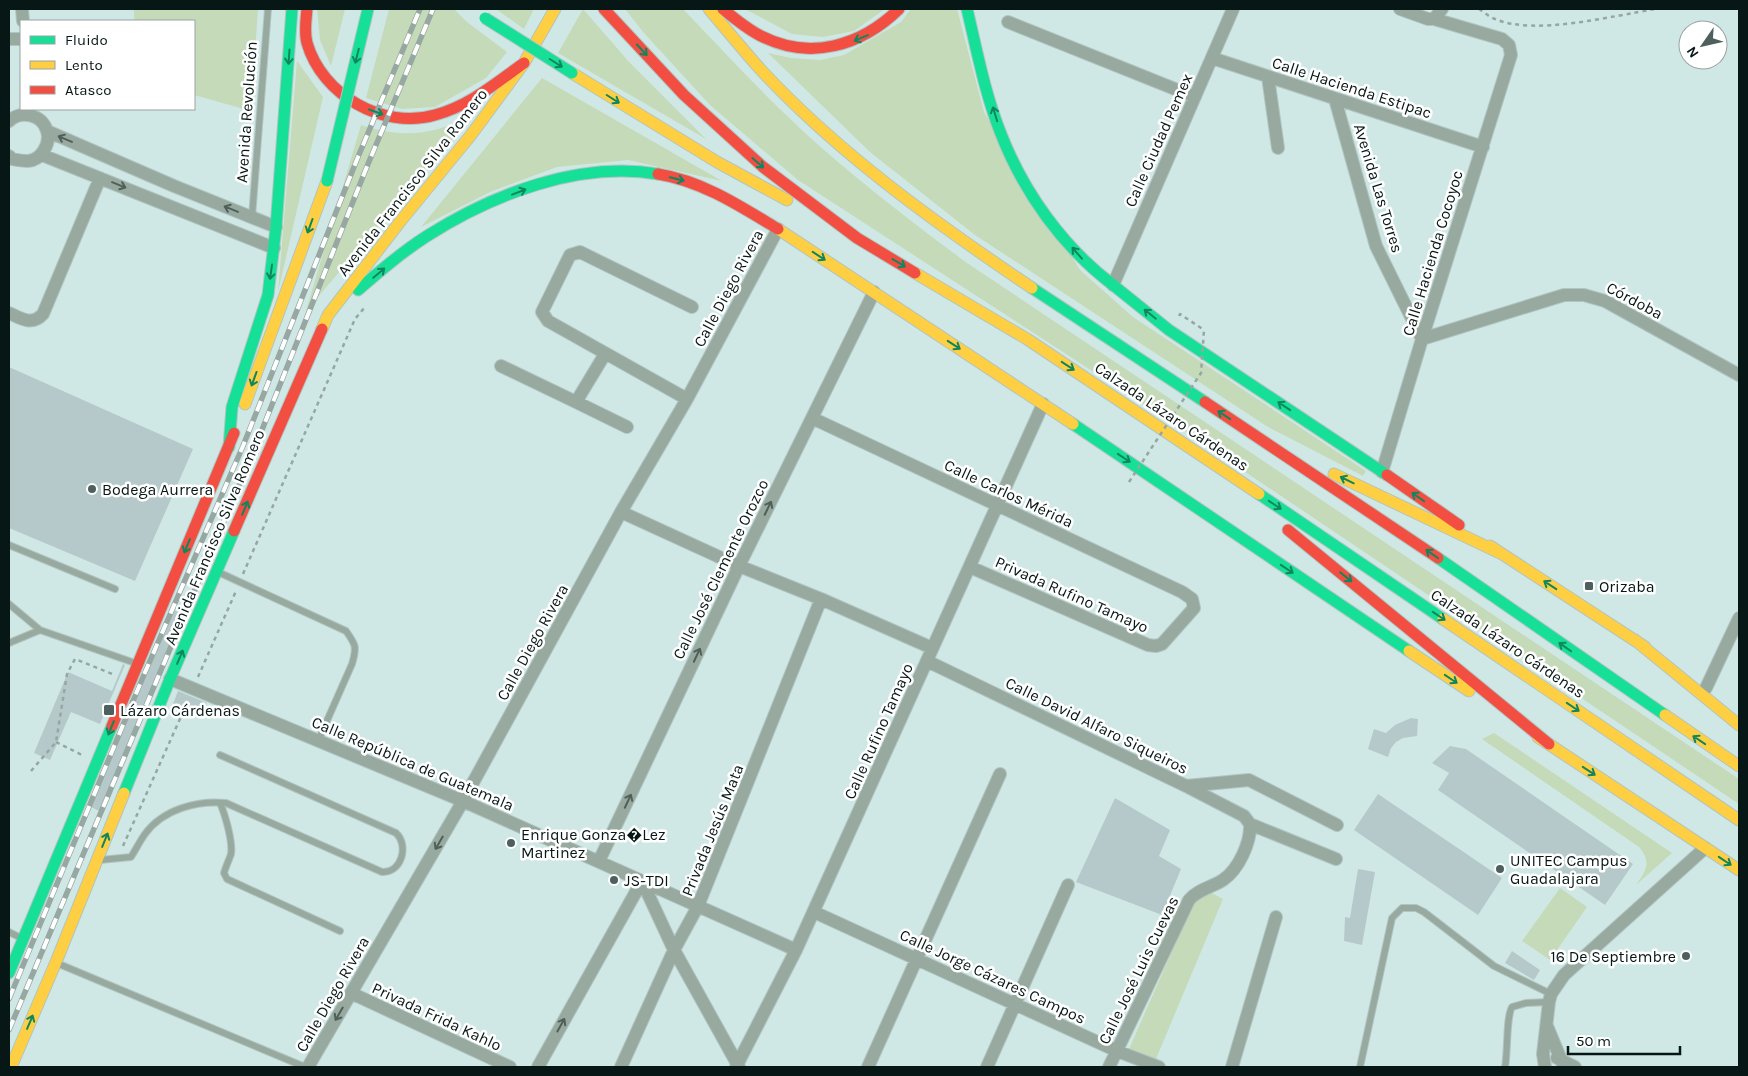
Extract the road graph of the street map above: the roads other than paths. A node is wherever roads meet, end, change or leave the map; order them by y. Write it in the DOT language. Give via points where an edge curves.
graph roads {
  1 [pos="268,9"];
  2 [pos="292,9"];
  3 [pos="307,9"];
  4 [pos="368,9"];
  5 [pos="474,9"];
  6 [pos="555,9"];
  7 [pos="709,9"];
  8 [pos="722,9"];
  9 [pos="899,9"];
  10 [pos="967,9"];
  11 [pos="1233,9"];
  12 [pos="1400,9"];
  13 [pos="606,11"];
  14 [pos="1438,14"];
  15 [pos="1008,22"];
  16 [pos="1212,58"];
  17 [pos="524,63"];
  18 [pos="1268,77"];
  19 [pos="1195,97"];
  20 [pos="1335,99"];
  21 [pos="27,112"];
  22 [pos="9,121"];
  23 [pos="47,131"];
  24 [pos="1483,147"];
  25 [pos="1278,148"];
  26 [pos="42,155"];
  27 [pos="10,161"];
  28 [pos="100,178"];
  29 [pos="174,186"];
  30 [pos="166,204"];
  31 [pos="252,217"];
  32 [pos="276,227"];
  33 [pos="778,229"];
  34 [pos="857,238"];
  35 [pos="274,248"];
  36 [pos="1113,285"];
  37 [pos="874,292"];
  38 [pos="692,308"];
  39 [pos="9,313"];
  40 [pos="328,316"];
  41 [pos="1422,339"];
  42 [pos="605,354"];
  43 [pos="501,366"];
  44 [pos="1739,375"];
  45 [pos="686,399"];
  46 [pos="576,402"];
  47 [pos="1043,404"];
  48 [pos="812,418"];
  49 [pos="627,427"];
  50 [pos="1173,435"];
  51 [pos="1253,435"];
  52 [pos="229,447"];
  53 [pos="1382,472"];
  54 [pos="998,505"];
  55 [pos="621,512"];
  56 [pos="9,545"];
  57 [pos="1502,554"];
  58 [pos="739,566"];
  59 [pos="970,567"];
  60 [pos="217,572"];
  61 [pos="115,589"];
  62 [pos="821,599"];
  63 [pos="9,604"];
  64 [pos="1739,618"];
  65 [pos="40,630"];
  66 [pos="1635,640"];
  67 [pos="9,643"];
  68 [pos="1162,644"];
  69 [pos="932,648"];
  70 [pos="927,661"];
  71 [pos="137,664"];
  72 [pos="170,679"];
  73 [pos="1706,688"];
  74 [pos="1739,711"];
  75 [pos="1739,725"];
  76 [pos="318,741"];
  77 [pos="1549,744"];
  78 [pos="220,755"];
  79 [pos="1739,766"];
  80 [pos="1000,774"];
  81 [pos="1186,786"];
  82 [pos="463,801"];
  83 [pos="220,802"];
  84 [pos="1739,820"];
  85 [pos="1250,824"];
  86 [pos="1337,825"];
  87 [pos="1705,848"];
  88 [pos="96,860"];
  89 [pos="1336,860"];
  90 [pos="599,861"];
  91 [pos="1739,870"];
  92 [pos="642,880"];
  93 [pos="1068,885"];
  94 [pos="698,906"];
  95 [pos="814,912"];
  96 [pos="1276,917"];
  97 [pos="340,931"];
  98 [pos="9,932"];
  99 [pos="24,940"];
  100 [pos="674,950"];
  101 [pos="796,950"];
  102 [pos="916,959"];
  103 [pos="56,962"];
  104 [pos="9,973"];
  105 [pos="351,994"];
  106 [pos="1550,998"];
  107 [pos="1015,1005"];
  108 [pos="1546,1024"];
  109 [pos="1117,1051"];
  110 [pos="1543,1054"];
  111 [pos="1563,1063"];
  112 [pos="738,1066"];
  113 [pos="11,1067"];
  114 [pos="307,1067"];
  115 [pos="510,1067"];
  116 [pos="538,1067"];
  117 [pos="621,1067"];
  118 [pos="868,1067"];
  119 [pos="988,1067"];
  120 [pos="1109,1067"];
  121 [pos="1159,1067"];
  122 [pos="1232,1067"];
  123 [pos="1360,1067"];
  124 [pos="1505,1067"];
  125 [pos="1546,1067"];
  126 [pos="1575,1067"];
  1 -- 31 [label="lane, Avenida Revolución"];
  2 -- 32 [label="main road, one-way"];
  3 -- 17 [label="main road, one-way" via="307,44 325,79 355,104 383,115 419,119 443,114 476,97"];
  4 -- 52 [label="main road, Avenida Francisco Silva Romero, one-way, bridge" via="327,181"];
  5 -- 34 [label="main road, one-way, bridge" via="717,162"];
  6 -- 17 [label="main road, Avenida Francisco Silva Romero"];
  51 -- 7 [label="main road, Calzada Lázaro Cárdenas, one-way" via="980,253 896,191 821,128 760,70"];
  9 -- 8 [label="main road, one-way" via="870,34 845,44 815,48 782,44 765,38"];
  36 -- 10 [label="main road, one-way" via="1086,264 1025,185 1002,134"];
  11 -- 16 [label="street, Calle Ciudad Pemex"];
  12 -- 14 [label="street" via="1428,19"];
  13 -- 34 [label="main road, Calzada Lázaro Cárdenas, one-way" via="684,96 763,167"];
  14 -- 24 [label="street, Calle Hacienda Cocoyoc" via="1509,45 1511,55"];
  15 -- 19 [label="street"];
  16 -- 18 [label="street, Calle Hacienda Estipac"];
  16 -- 19 [label="street, Calle Ciudad Pemex"];
  17 -- 40 [label="main road, Avenida Francisco Silva Romero"];
  18 -- 20 [label="street, Calle Hacienda Estipac"];
  18 -- 25 [label="street"];
  19 -- 36 [label="street, Calle Ciudad Pemex"];
  20 -- 24 [label="street, Calle Hacienda Estipac"];
  20 -- 41 [label="street, Avenida Las Torres" via="1376,246"];
  21 -- 22 [label="street"];
  21 -- 23 [label="street" via="40,120"];
  23 -- 26 [label="street" via="48,144"];
  29 -- 23 [label="street, one-way"];
  24 -- 41 [label="street, Calle Hacienda Cocoyoc"];
  26 -- 27 [label="street" via="30,161"];
  26 -- 28 [label="street"];
  28 -- 30 [label="street, one-way"];
  28 -- 39 [label="street" via="43,314 29,321"];
  29 -- 30 [label="street"];
  31 -- 29 [label="street, one-way"];
  30 -- 35 [label="street"];
  31 -- 32 [label="street"];
  32 -- 35 [label="main road"];
  33 -- 37 [label="main road, one-way"];
  40 -- 33 [label="main road, one-way" via="398,257 458,218 545,182 597,171 632,170 680,178 716,192"];
  33 -- 45 [label="street, Calle Diego Rivera"];
  34 -- 50 [label="main road, Calzada Lázaro Cárdenas, one-way" via="1027,339"];
  35 -- 52 [label="main road, one-way" via="268,295 232,407"];
  53 -- 36 [label="main road, one-way" via="1169,330"];
  37 -- 47 [label="main road, one-way"];
  37 -- 48 [label="street, Calle José Clemente Orozco"];
  38 -- 42 [label="street" via="580,252 572,254 542,309 543,316 548,322"];
  60 -- 40 [label="main road, Avenida Francisco Silva Romero, one-way"];
  41 -- 44 [label="street, Córdoba" via="1564,294 1574,294 1605,301"];
  41 -- 53 [label="street, Calle Hacienda Cocoyoc"];
  42 -- 45 [label="street"];
  42 -- 46 [label="street"];
  43 -- 46 [label="street"];
  45 -- 55 [label="street, Calle Diego Rivera"];
  46 -- 49 [label="street"];
  47 -- 54 [label="street, Calle Rufino Tamayo"];
  47 -- 77 [label="main road, one-way"];
  48 -- 54 [label="street, Calle Carlos Mérida"];
  58 -- 48 [label="street, Calle José Clemente Orozco, one-way"];
  50 -- 77 [label="main road, one-way"];
  50 -- 84 [label="main road, Calzada Lázaro Cárdenas, one-way"];
  57 -- 51 [label="main road, one-way"];
  79 -- 51 [label="main road, Calzada Lázaro Cárdenas, one-way" via="1418,544"];
  52 -- 71 [label="main road, Avenida Francisco Silva Romero, one-way"];
  57 -- 53 [label="main road, one-way"];
  54 -- 59 [label="street, Calle Rufino Tamayo"];
  54 -- 68 [label="street, Calle Carlos Mérida" via="1192,599 1194,610"];
  55 -- 58 [label="street"];
  55 -- 82 [label="street, Calle Diego Rivera"];
  56 -- 61 [label="lane"];
  66 -- 57 [label="main road, one-way"];
  58 -- 62 [label="street"];
  90 -- 58 [label="street, Calle José Clemente Orozco, one-way"];
  59 -- 68 [label="street, Privada Rufino Tamayo" via="1148,645"];
  59 -- 69 [label="street, Calle Rufino Tamayo"];
  72 -- 60 [label="main road, Avenida Francisco Silva Romero, one-way"];
  60 -- 76 [label="lane" via="346,631 355,643 352,664"];
  62 -- 69 [label="street"];
  62 -- 94 [label="street, Privada Jesús Mata"];
  63 -- 65 [label="lane"];
  64 -- 73 [label="street"];
  65 -- 67 [label="lane"];
  65 -- 71 [label="lane"];
  66 -- 73 [label="main road"];
  66 -- 75 [label="main road"];
  69 -- 70 [label="street, Calle Rufino Tamayo"];
  70 -- 81 [label="street, Calle David Alfaro Siqueiros"];
  70 -- 95 [label="street, Calle Rufino Tamayo"];
  71 -- 99 [label="main road, Avenida Francisco Silva Romero, one-way"];
  72 -- 76 [label="street, Calle República de Guatemala"];
  88 -- 72 [label="main road, Avenida Francisco Silva Romero, one-way"];
  73 -- 74 [label="main road"];
  76 -- 82 [label="street, Calle República de Guatemala"];
  77 -- 87 [label="main road, one-way"];
  78 -- 83 [label="lane" via="396,833 403,842 402,857 390,871 382,872"];
  80 -- 102 [label="street"];
  81 -- 85 [label="street, Calle David Alfaro Siqueiros" via="1244,816"];
  81 -- 86 [label="street" via="1249,780"];
  82 -- 90 [label="street, Calle República de Guatemala"];
  82 -- 105 [label="street, Calle Diego Rivera, one-way"];
  83 -- 88 [label="lane" via="192,805 163,817 146,832 131,857"];
  83 -- 97 [label="lane" via="231,847 224,875 227,879"];
  85 -- 89 [label="street, Calle David Alfaro Siqueiros"];
  85 -- 109 [label="street, Calle José Luis Cuevas" via="1249,836 1234,870 1189,900"];
  87 -- 91 [label="main road, one-way"];
  87 -- 106 [label="street" via="1564,975"];
  88 -- 103 [label="main road, Avenida Francisco Silva Romero"];
  90 -- 92 [label="street, Calle República de Guatemala"];
  92 -- 94 [label="street, Calle República de Guatemala"];
  92 -- 100 [label="street"];
  116 -- 92 [label="street, one-way"];
  93 -- 107 [label="street"];
  94 -- 100 [label="street, Privada Jesús Mata"];
  94 -- 101 [label="street, Calle República de Guatemala"];
  95 -- 101 [label="street, Calle Rufino Tamayo"];
  95 -- 102 [label="street, Calle Jorge Cázares Campos"];
  96 -- 122 [label="street"];
  98 -- 99 [label="lane"];
  99 -- 104 [label="main road, Avenida Francisco Silva Romero"];
  100 -- 112 [label="street"];
  100 -- 117 [label="street, Privada Jesús Mata"];
  101 -- 112 [label="street, Calle Rufino Tamayo"];
  102 -- 107 [label="street, Calle Jorge Cázares Campos"];
  102 -- 118 [label="street"];
  113 -- 103 [label="main road, Avenida Francisco Silva Romero, one-way"];
  103 -- 114 [label="lane"];
  105 -- 114 [label="street, Calle Diego Rivera, one-way"];
  105 -- 115 [label="street, Privada Frida Kahlo"];
  106 -- 108 [label="street"];
  106 -- 123 [label="lane" via="1494,966 1424,912 1416,908 1402,908 1392,918"];
  106 -- 124 [label="lane" via="1512,1007"];
  107 -- 109 [label="street, Calle Jorge Cázares Campos"];
  107 -- 119 [label="street"];
  108 -- 110 [label="street"];
  108 -- 111 [label="street"];
  109 -- 120 [label="street, Calle José Luis Cuevas"];
  109 -- 121 [label="street, Calle Jorge Cázares Campos"];
  110 -- 111 [label="street"];
  110 -- 125 [label="street"];
  111 -- 126 [label="street"];
}
